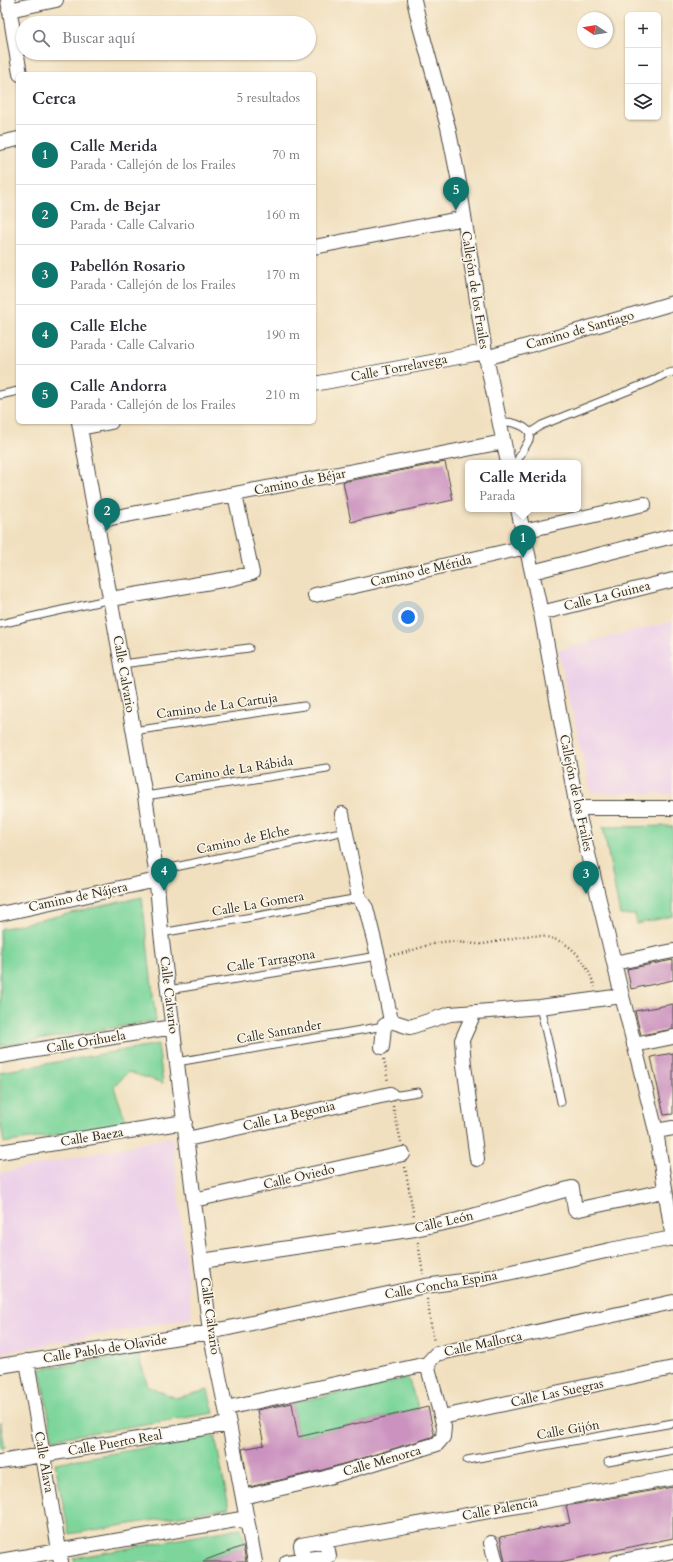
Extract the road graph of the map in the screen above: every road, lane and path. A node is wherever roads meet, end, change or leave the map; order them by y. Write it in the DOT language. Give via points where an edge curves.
graph roads {
  1 [pos="56,0"];
  2 [pos="414,0"];
  3 [pos="9,5"];
  4 [pos="16,49"];
  5 [pos="18,60"];
  6 [pos="20,72"];
  7 [pos="16,139"];
  8 [pos="0,143"];
  9 [pos="464,218"];
  10 [pos="316,247"];
  11 [pos="673,303"];
  12 [pos="486,355"];
  13 [pos="673,372"];
  14 [pos="316,384"];
  15 [pos="16,391"];
  16 [pos="0,395"];
  17 [pos="499,422"];
  18 [pos="90,424"];
  19 [pos="80,425"];
  20 [pos="530,433"];
  21 [pos="503,442"];
  22 [pos="507,460"];
  23 [pos="518,460"];
  24 [pos="235,494"];
  25 [pos="644,504"];
  26 [pos="519,512"];
  27 [pos="96,521"];
  28 [pos="523,531"];
  29 [pos="673,536"];
  30 [pos="526,547"];
  31 [pos="532,572"];
  32 [pos="673,580"];
  33 [pos="315,595"];
  34 [pos="111,599"];
  35 [pos="541,613"];
  36 [pos="0,624"];
  37 [pos="249,648"];
  38 [pos="122,664"];
  39 [pos="304,706"];
  40 [pos="133,731"];
  41 [pos="327,768"];
  42 [pos="145,796"];
  43 [pos="577,808"];
  44 [pos="673,808"];
  45 [pos="342,814"];
  46 [pos="336,833"];
  47 [pos="156,876"];
  48 [pos="359,898"];
  49 [pos="0,914"];
  50 [pos="161,933"];
  51 [pos="673,951"];
  52 [pos="378,956"];
  53 [pos="614,963"];
  54 [pos="168,990"];
  55 [pos="622,996"];
  56 [pos="599,999"];
  57 [pos="540,1007"];
  58 [pos="474,1013"];
  59 [pos="388,1024"];
  60 [pos="173,1027"];
  61 [pos="673,1037"];
  62 [pos="634,1045"];
  63 [pos="382,1047"];
  64 [pos="0,1056"];
  65 [pos="177,1062"];
  66 [pos="418,1092"];
  67 [pos="390,1094"];
  68 [pos="560,1102"];
  69 [pos="185,1122"];
  70 [pos="673,1128"];
  71 [pos="656,1131"];
  72 [pos="187,1139"];
  73 [pos="0,1152"];
  74 [pos="403,1154"];
  75 [pos="477,1159"];
  76 [pos="664,1191"];
  77 [pos="194,1200"];
  78 [pos="671,1217"];
  79 [pos="673,1238"];
  80 [pos="202,1261"];
  81 [pos="425,1286"];
  82 [pos="673,1302"];
  83 [pos="210,1332"];
  84 [pos="431,1359"];
  85 [pos="27,1361"];
  86 [pos="0,1366"];
  87 [pos="673,1368"];
  88 [pos="226,1408"];
  89 [pos="442,1417"];
  90 [pos="673,1423"];
  91 [pos="229,1424"];
  92 [pos="673,1450"];
  93 [pos="43,1455"];
  94 [pos="467,1460"];
  95 [pos="0,1462"];
  96 [pos="608,1462"];
  97 [pos="673,1478"];
  98 [pos="243,1497"];
  99 [pos="247,1518"];
  100 [pos="491,1543"];
  101 [pos="673,1551"];
  102 [pos="61,1556"];
  103 [pos="0,1561"];
  104 [pos="255,1562"];
  105 [pos="287,1562"];
  106 [pos="496,1562"];
  107 [pos="616,1562"];
  1 -- 3 [label="street"];
  2 -- 9 [label="street, Callejón de los Frailes" via="448,127"];
  3 -- 4 [label="street"];
  5 -- 6 [label="street"];
  7 -- 8 [label="street"];
  9 -- 10 [label="street"];
  9 -- 12 [label="street, Callejón de los Frailes"];
  11 -- 12 [label="street, Camino de Santiago"];
  12 -- 14 [label="street, Calle Torrelavega"];
  12 -- 17 [label="street, Callejón de los Frailes"];
  13 -- 20 [label="lane" via="542,425"];
  15 -- 16 [label="lane"];
  17 -- 20 [label="lane" via="526,428"];
  17 -- 21 [label="street, Callejón de los Frailes"];
  18 -- 19 [label="street"];
  19 -- 27 [label="street, Calle Calvario"];
  20 -- 23 [label="lane" via="529,440"];
  21 -- 22 [label="street, Callejón de los Frailes"];
  21 -- 24 [label="street, Camino de Béjar"];
  24 -- 27 [label="street, Camino de Béjar"];
  24 -- 34 [label="street" via="252,574"];
  25 -- 28 [label="street"];
  26 -- 28 [label="street, Callejón de los Frailes"];
  27 -- 34 [label="street, Calle Calvario"];
  28 -- 30 [label="street, Callejón de los Frailes"];
  29 -- 31 [label="street"];
  30 -- 31 [label="street, Callejón de los Frailes"];
  30 -- 33 [label="street, Camino de Mérida"];
  31 -- 35 [label="street, Callejón de los Frailes"];
  32 -- 35 [label="street, Calle La Guinea"];
  34 -- 36 [label="lane"];
  34 -- 38 [label="street, Calle Calvario"];
  35 -- 43 [label="street, Callejón de los Frailes"];
  37 -- 38 [label="lane"];
  38 -- 40 [label="street, Calle Calvario"];
  39 -- 40 [label="lane, Camino de La Cartuja"];
  40 -- 42 [label="street, Calle Calvario"];
  41 -- 42 [label="lane, Camino de La Rábida"];
  42 -- 47 [label="street, Calle Calvario"];
  43 -- 44 [label="street"];
  43 -- 53 [label="street, Callejón de los Frailes"];
  45 -- 48 [label="street"];
  46 -- 47 [label="lane, Camino de Elche"];
  47 -- 49 [label="street, Camino de Nájera"];
  47 -- 50 [label="street, Calle Calvario"];
  48 -- 50 [label="lane, Calle La Gomera"];
  48 -- 52 [label="street" via="366,908"];
  50 -- 54 [label="street, Calle Calvario"];
  51 -- 53 [label="street"];
  52 -- 54 [label="lane, Calle Tarragona"];
  52 -- 56 [label="path" via="443,942 482,944 525,936 544,936 561,942 585,963"];
  52 -- 59 [label="street"];
  53 -- 55 [label="street, Callejón de los Frailes"];
  54 -- 60 [label="street, Calle Calvario"];
  55 -- 56 [label="street"];
  55 -- 62 [label="street, Callejón de los Frailes"];
  56 -- 57 [label="street"];
  57 -- 58 [label="street"];
  57 -- 68 [label="lane"];
  58 -- 59 [label="street" via="450,1014 410,1027"];
  58 -- 75 [label="street" via="462,1040"];
  59 -- 63 [label="street"];
  59 -- 65 [label="lane, Calle Santander"];
  60 -- 64 [label="street, Calle Orihuela"];
  60 -- 65 [label="street, Calle Calvario"];
  61 -- 62 [label="street"];
  62 -- 71 [label="street, Callejón de los Frailes"];
  65 -- 69 [label="street, Calle Calvario"];
  66 -- 67 [label="lane"];
  67 -- 72 [label="street, Calle La Begonia"];
  69 -- 72 [label="street, Calle Calvario"];
  69 -- 73 [label="street, Calle Baeza"];
  70 -- 71 [label="street"];
  71 -- 76 [label="street, Callejón de los Frailes"];
  72 -- 77 [label="street, Calle Calvario"];
  74 -- 77 [label="street, Calle Oviedo"];
  76 -- 78 [label="street, Callejón de los Frailes"];
  76 -- 80 [label="street, Calle León" via="575,1210 572,1188 458,1220 415,1229"];
  77 -- 80 [label="street, Calle Calvario"];
  78 -- 79 [label="street, Callejón de los Frailes"];
  79 -- 81 [label="street, Calle Concha Espina" via="485,1278"];
  80 -- 83 [label="street, Calle Calvario"];
  81 -- 83 [label="street, Calle Concha Espina"];
  81 -- 84 [label="path"];
  82 -- 84 [label="street, Calle Mallorca"];
  83 -- 85 [label="street, Calle Pablo de Olavide"];
  83 -- 88 [label="street, Calle Calvario"];
  84 -- 88 [label="street, Calle Mallorca"];
  84 -- 89 [label="street, Calle Menorca"];
  85 -- 86 [label="street, Calle Pablo de Olavide"];
  85 -- 93 [label="street, Calle Alava"];
  87 -- 89 [label="street, Calle Las Suegras"];
  88 -- 91 [label="street, Calle Calvario"];
  89 -- 98 [label="street, Calle Menorca" via="444,1432 437,1444 325,1478"];
  90 -- 94 [label="lane, Calle Gijón"];
  91 -- 93 [label="street, Calle Puerto Real"];
  91 -- 98 [label="street, Calle Calvario"];
  92 -- 96 [label="lane"];
  93 -- 95 [label="street, Calle Puerto Real"];
  93 -- 102 [label="street, Calle Alava"];
  97 -- 105 [label="street, Calle Palencia" via="301,1545 303,1560"];
  98 -- 99 [label="street, Calle Calvario"];
  99 -- 102 [label="street"];
  99 -- 104 [label="street, Calle Calvario"];
  100 -- 106 [label="street"];
  101 -- 107 [label="street"];
  102 -- 103 [label="street"];
}
